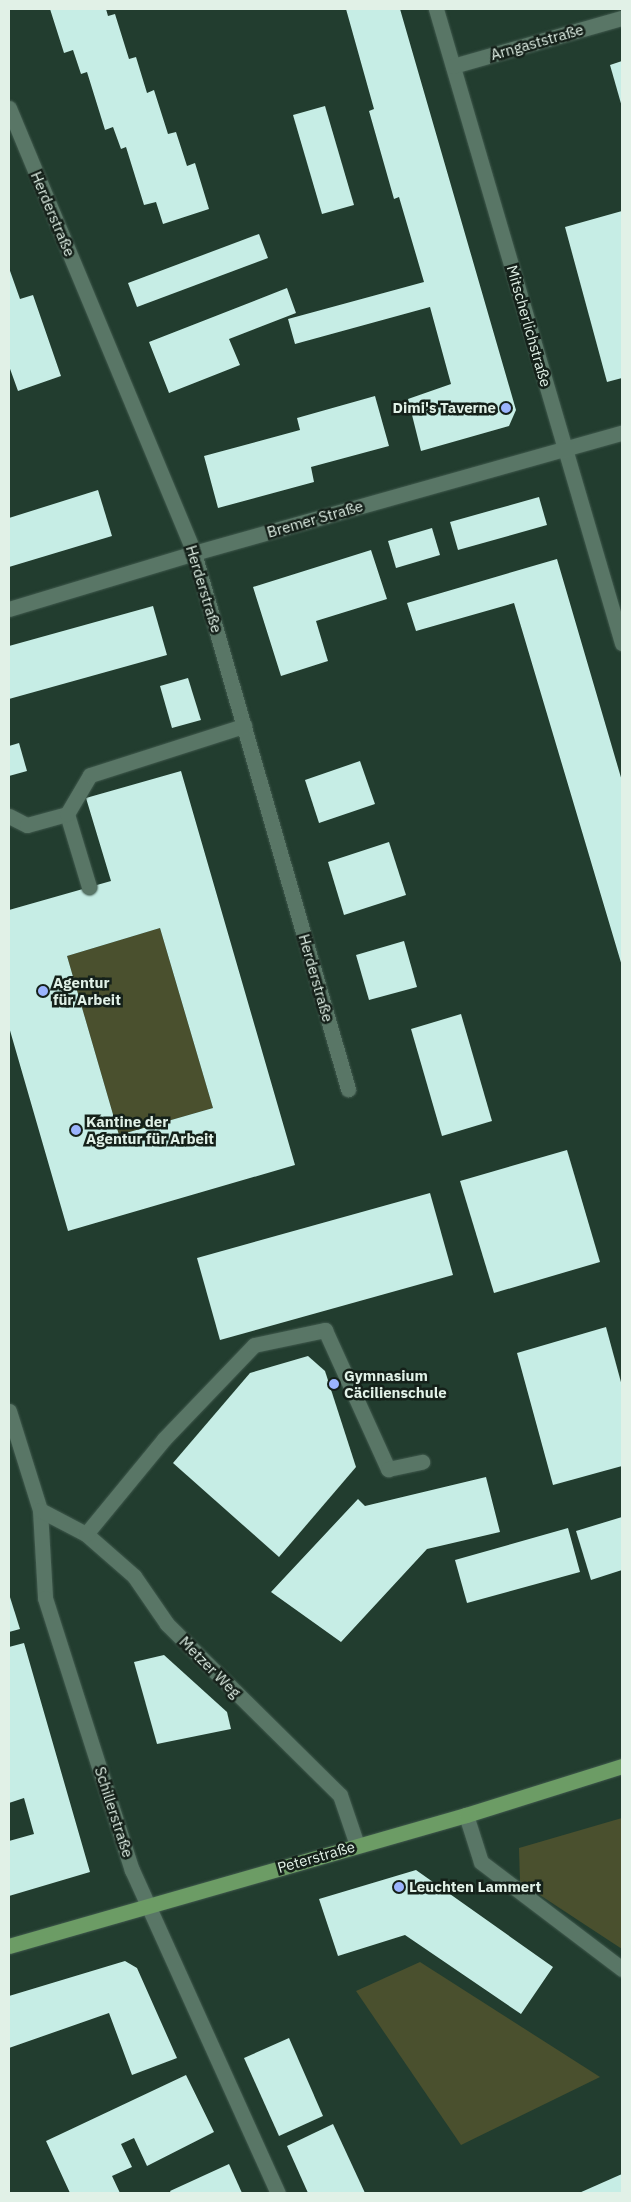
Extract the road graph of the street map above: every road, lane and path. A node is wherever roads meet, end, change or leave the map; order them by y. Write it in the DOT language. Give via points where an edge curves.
graph roads {
  1 [pos="436,9"];
  2 [pos="622,18"];
  3 [pos="453,66"];
  4 [pos="9,108"];
  5 [pos="622,433"];
  6 [pos="565,449"];
  7 [pos="194,553"];
  8 [pos="9,609"];
  9 [pos="622,643"];
  10 [pos="244,726"];
  11 [pos="68,814"];
  12 [pos="9,816"];
  13 [pos="89,887"];
  14 [pos="348,1089"];
  15 [pos="9,1412"];
  16 [pos="422,1462"];
  17 [pos="40,1510"];
  18 [pos="86,1534"];
  19 [pos="622,1766"];
  20 [pos="466,1815"];
  21 [pos="357,1845"];
  22 [pos="148,1905"];
  23 [pos="9,1946"];
  24 [pos="622,1969"];
  25 [pos="278,2193"];
  1 -- 3 [label="street, Mitscherlichstraße"];
  2 -- 3 [label="street, Arngaststraße"];
  3 -- 6 [label="street, Mitscherlichstraße"];
  4 -- 7 [label="street, Herderstraße"];
  5 -- 6 [label="street, Bremer Straße"];
  6 -- 7 [label="street, Bremer Straße"];
  6 -- 9 [label="street, Mitscherlichstraße"];
  7 -- 8 [label="street, Bremer Straße"];
  7 -- 10 [label="street, Herderstraße"];
  10 -- 11 [label="street" via="90,775"];
  10 -- 14 [label="street, Herderstraße"];
  11 -- 12 [label="street" via="27,825"];
  11 -- 13 [label="street"];
  15 -- 17 [label="street, Schillerstraße"];
  16 -- 18 [label="street" via="388,1469 325,1330 254,1345 164,1438"];
  17 -- 18 [label="street, Metzer Weg"];
  17 -- 22 [label="street, Schillerstraße" via="45,1598 132,1870"];
  18 -- 21 [label="street, Metzer Weg" via="134,1576 167,1624 340,1795"];
  19 -- 20 [label="main road, Peterstraße"];
  20 -- 21 [label="main road, Peterstraße"];
  20 -- 24 [label="street" via="481,1862"];
  21 -- 22 [label="main road, Peterstraße"];
  22 -- 23 [label="main road, Peterstraße"];
  22 -- 25 [label="street, Schillerstraße"];
}
